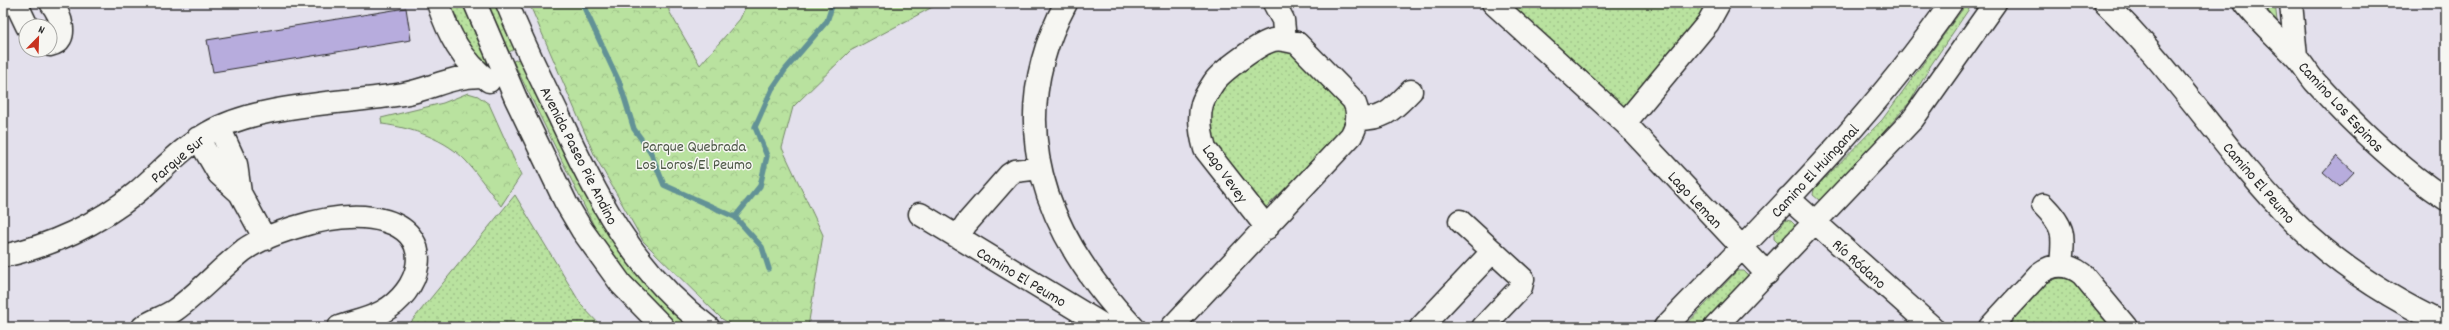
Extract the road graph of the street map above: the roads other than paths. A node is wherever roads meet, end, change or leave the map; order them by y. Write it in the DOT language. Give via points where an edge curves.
graph roads {
  1 [pos="16,3"];
  2 [pos="26,3"];
  3 [pos="35,3"];
  4 [pos="51,3"];
  5 [pos="438,3"];
  6 [pos="475,3"];
  7 [pos="507,3"];
  8 [pos="1066,3"];
  9 [pos="1274,3"];
  10 [pos="1493,3"];
  11 [pos="1719,3"];
  12 [pos="1951,3"];
  13 [pos="1996,3"];
  14 [pos="2105,3"];
  15 [pos="2245,3"];
  16 [pos="2291,3"];
  17 [pos="23,18"];
  18 [pos="450,35"];
  19 [pos="1285,40"];
  20 [pos="58,41"];
  21 [pos="2296,56"];
  22 [pos="482,76"];
  23 [pos="435,84"];
  24 [pos="1411,91"];
  25 [pos="516,99"];
  26 [pos="1358,119"];
  27 [pos="1625,123"];
  28 [pos="219,127"];
  29 [pos="198,138"];
  30 [pos="1040,168"];
  31 [pos="240,193"];
  32 [pos="1788,198"];
  33 [pos="2446,200"];
  34 [pos="2043,205"];
  35 [pos="920,214"];
  36 [pos="1460,221"];
  37 [pos="1816,223"];
  38 [pos="1266,228"];
  39 [pos="958,237"];
  40 [pos="265,239"];
  41 [pos="1741,248"];
  42 [pos="1493,251"];
  43 [pos="3,256"];
  44 [pos="2061,265"];
  45 [pos="1767,274"];
  46 [pos="2446,325"];
  47 [pos="143,327"];
  48 [pos="339,327"];
  49 [pos="663,327"];
  50 [pos="708,327"];
  51 [pos="1106,327"];
  52 [pos="1133,327"];
  53 [pos="1172,327"];
  54 [pos="1421,327"];
  55 [pos="1483,327"];
  56 [pos="1665,327"];
  57 [pos="1715,327"];
  58 [pos="1932,327"];
  59 [pos="1990,327"];
  60 [pos="2126,327"];
  1 -- 17 [label="street"];
  2 -- 3 [label="street"];
  4 -- 20 [label="street" via="62,23"];
  5 -- 18 [label="street"];
  6 -- 25 [label="street, Avenida Paseo Pie Andino"];
  7 -- 50 [label="street, Avenida Paseo Pie Andino" via="582,166 610,218 627,243 664,287"];
  8 -- 30 [label="street" via="1052,33 1039,79 1036,125"];
  9 -- 19 [label="street" via="1283,20"];
  10 -- 27 [label="street, Lago Leman"];
  11 -- 27 [label="street" via="1708,23"];
  12 -- 32 [label="street, Camino El Huinganal" via="1900,74 1850,133"];
  13 -- 37 [label="street" via="1913,119"];
  14 -- 46 [label="street, Camino El Peumo" via="2141,39 2294,222 2354,272 2387,294"];
  15 -- 21 [label="street, Camino Los Espinos" via="2261,24"];
  16 -- 21 [label="street"];
  18 -- 22 [label="street" via="465,58"];
  18 -- 23 [label="street" via="450,61"];
  19 -- 26 [label="street" via="1297,43 1353,100"];
  19 -- 38 [label="street, Lago Vevey" via="1274,39 1262,44 1222,74 1214,81 1202,104 1201,135 1205,149"];
  21 -- 33 [label="street, Camino Los Espinos" via="2314,81 2373,142"];
  22 -- 23 [label="street, Parque Sur" via="457,77"];
  22 -- 25 [label="street"];
  23 -- 28 [label="street, Parque Sur" via="403,94 262,113"];
  24 -- 26 [label="street" via="1384,116"];
  25 -- 49 [label="street, Avenida Paseo Pie Andino" via="566,203 582,230 621,284"];
  26 -- 38 [label="street" via="1351,136"];
  27 -- 41 [label="street, Lago Leman"];
  28 -- 29 [label="street, Parque Sur"];
  28 -- 31 [label="street" via="236,164"];
  29 -- 31 [label="street" via="219,174"];
  29 -- 43 [label="street, Parque Sur" via="135,194 97,220 56,240"];
  30 -- 39 [label="street, Camino El Peumo" via="1015,171 1010,175 966,224"];
  30 -- 52 [label="street" via="1050,205 1069,244"];
  31 -- 40 [label="street"];
  32 -- 37 [label="street, Río Ródano"];
  32 -- 41 [label="street, Camino El Huinganal"];
  34 -- 44 [label="street" via="2062,228 2064,240"];
  35 -- 39 [label="street, Camino El Peumo"];
  36 -- 42 [label="street"];
  37 -- 45 [label="street"];
  37 -- 58 [label="street, Río Ródano"];
  38 -- 53 [label="street"];
  39 -- 51 [label="street, Camino El Peumo"];
  40 -- 47 [label="street" via="244,251 174,311"];
  40 -- 48 [label="street" via="309,224 351,217 385,220 409,235 418,253 419,262 410,287 394,304 382,312"];
  41 -- 45 [label="street, Lago Leman"];
  41 -- 56 [label="street, Camino El Huinganal"];
  42 -- 54 [label="street"];
  42 -- 55 [label="street" via="1522,278 1523,282"];
  44 -- 59 [label="street" via="2045,269 2039,274"];
  44 -- 60 [label="street" via="2076,269 2082,274"];
  45 -- 57 [label="street"];
}
